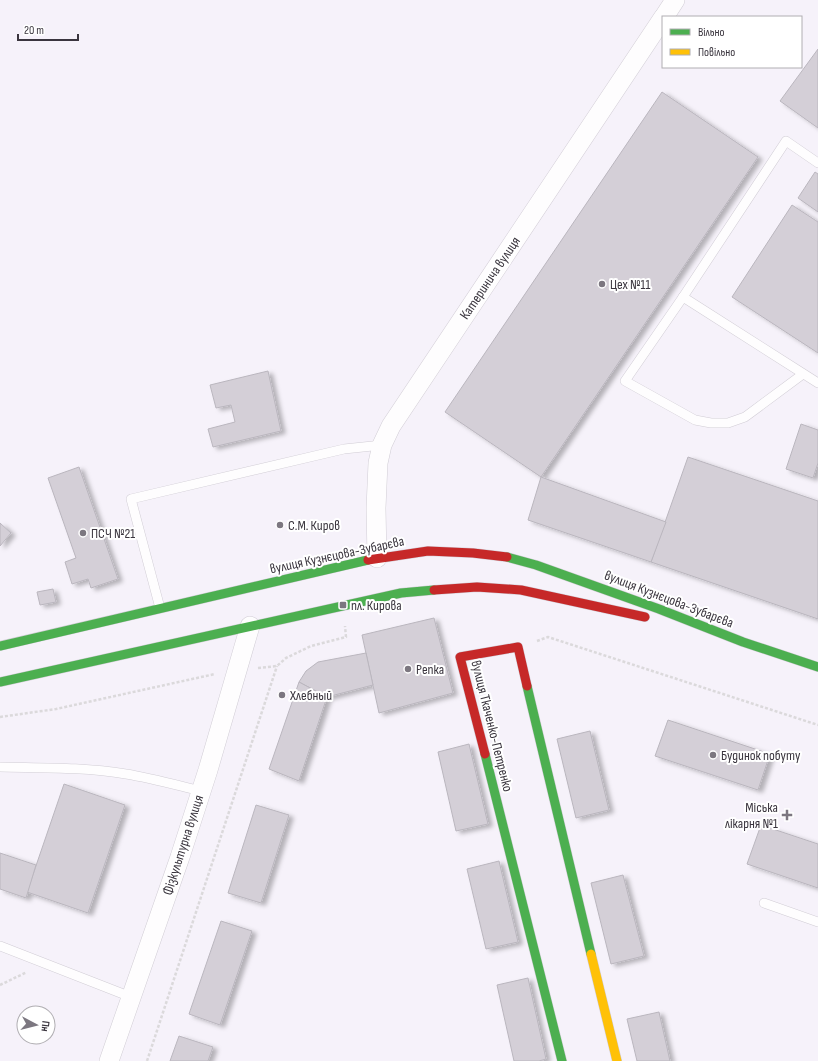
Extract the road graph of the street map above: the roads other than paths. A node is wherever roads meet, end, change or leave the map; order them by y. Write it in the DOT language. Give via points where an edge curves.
graph roads {
  1 [pos="675,0"];
  2 [pos="665,16"];
  3 [pos="662,21"];
  4 [pos="818,163"];
  5 [pos="683,297"];
  6 [pos="803,374"];
  7 [pos="818,383"];
  8 [pos="382,445"];
  9 [pos="377,558"];
  10 [pos="160,608"];
  11 [pos="654,620"];
  12 [pos="677,625"];
  13 [pos="250,626"];
  14 [pos="743,642"];
  15 [pos="0,646"];
  16 [pos="818,667"];
  17 [pos="0,682"];
  18 [pos="0,767"];
  19 [pos="201,791"];
  20 [pos="764,903"];
  21 [pos="818,922"];
  22 [pos="0,946"];
  23 [pos="131,997"];
  24 [pos="109,1061"];
  25 [pos="562,1061"];
  26 [pos="617,1061"];
  1 -- 2 [label="street, Катеринича вулиця"];
  3 -- 8 [label="street, Катеринича вулиця" via="391,426"];
  4 -- 5 [label="lane" via="786,141"];
  5 -- 6 [label="lane"];
  5 -- 6 [label="lane" via="625,381 695,420 728,423 745,417"];
  6 -- 7 [label="lane"];
  8 -- 9 [label="street, Катеринича вулиця" via="378,463 376,508"];
  8 -- 10 [label="lane" via="344,449 131,499"];
  9 -- 10 [label="main road, вулиця Кузнєцова-Зубарєва"];
  9 -- 14 [label="main road, вулиця Кузнєцова-Зубарєва" via="428,551 506,557 536,564"];
  10 -- 15 [label="main road, вулиця Кузнєцова-Зубарєва"];
  11 -- 13 [label="main road, вулиця Кузнєцова-Зубарєва" via="521,590 477,587 400,593"];
  12 -- 14 [label="main road, вулиця Кузнєцова-Зубарєва"];
  13 -- 17 [label="main road, вулиця Кузнєцова-Зубарєва"];
  13 -- 19 [label="street, Фізкультурна вулиця"];
  14 -- 16 [label="main road, вулиця Кузнєцова-Зубарєва"];
  18 -- 19 [label="lane" via="98,770"];
  19 -- 23 [label="street, Фізкультурна вулиця"];
  20 -- 21 [label="lane"];
  22 -- 23 [label="lane"];
  23 -- 24 [label="street, Фізкультурна вулиця"];
  25 -- 26 [label="main road, вулиця Ткаченко-Петренко" via="460,657 518,647"];
}
